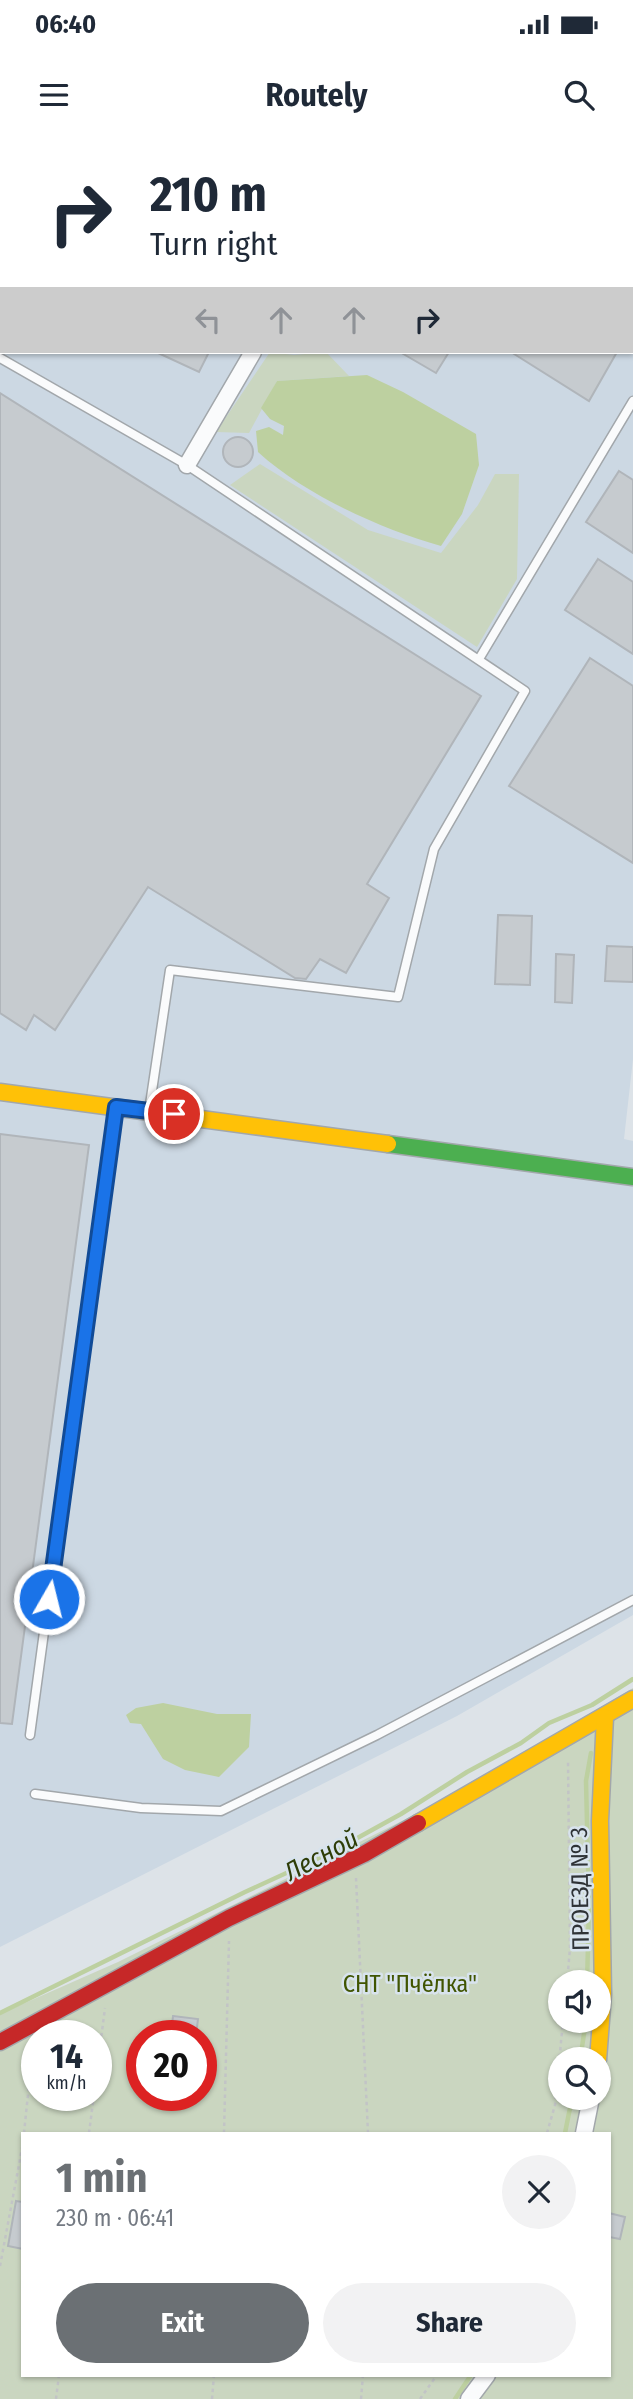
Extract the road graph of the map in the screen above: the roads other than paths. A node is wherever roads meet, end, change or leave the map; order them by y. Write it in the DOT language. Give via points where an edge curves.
graph roads {
  1 [pos="252,354"];
  2 [pos="0,358"];
  3 [pos="633,401"];
  4 [pos="187,465"];
  5 [pos="479,659"];
  6 [pos="0,1092"];
  7 [pos="116,1107"];
  8 [pos="149,1111"];
  9 [pos="633,1177"];
  10 [pos="633,1600"];
  11 [pos="633,1699"];
  12 [pos="605,1717"];
  13 [pos="30,1735"];
  14 [pos="35,1794"];
  15 [pos="0,2042"];
  16 [pos="599,2047"];
  17 [pos="589,2110"];
  18 [pos="584,2132"];
  19 [pos="486,2377"];
  20 [pos="469,2399"];
  1 -- 4 [label="street"];
  2 -- 4 [label="lane"];
  3 -- 5 [label="lane"];
  4 -- 5 [label="lane"];
  5 -- 8 [label="lane" via="525,691 434,849 398,997 170,970"];
  6 -- 7 [label="street"];
  7 -- 8 [label="street"];
  7 -- 13 [label="lane"];
  8 -- 9 [label="street"];
  10 -- 14 [label="lane" via="221,1811 141,1808"];
  11 -- 12 [label="street"];
  12 -- 15 [label="street" via="355,1858 229,1918"];
  12 -- 16 [label="street, ПРОЕЗД № 3" via="600,1756 604,1954"];
  17 -- 18 [label="street"];
  19 -- 20 [label="street"];
}
